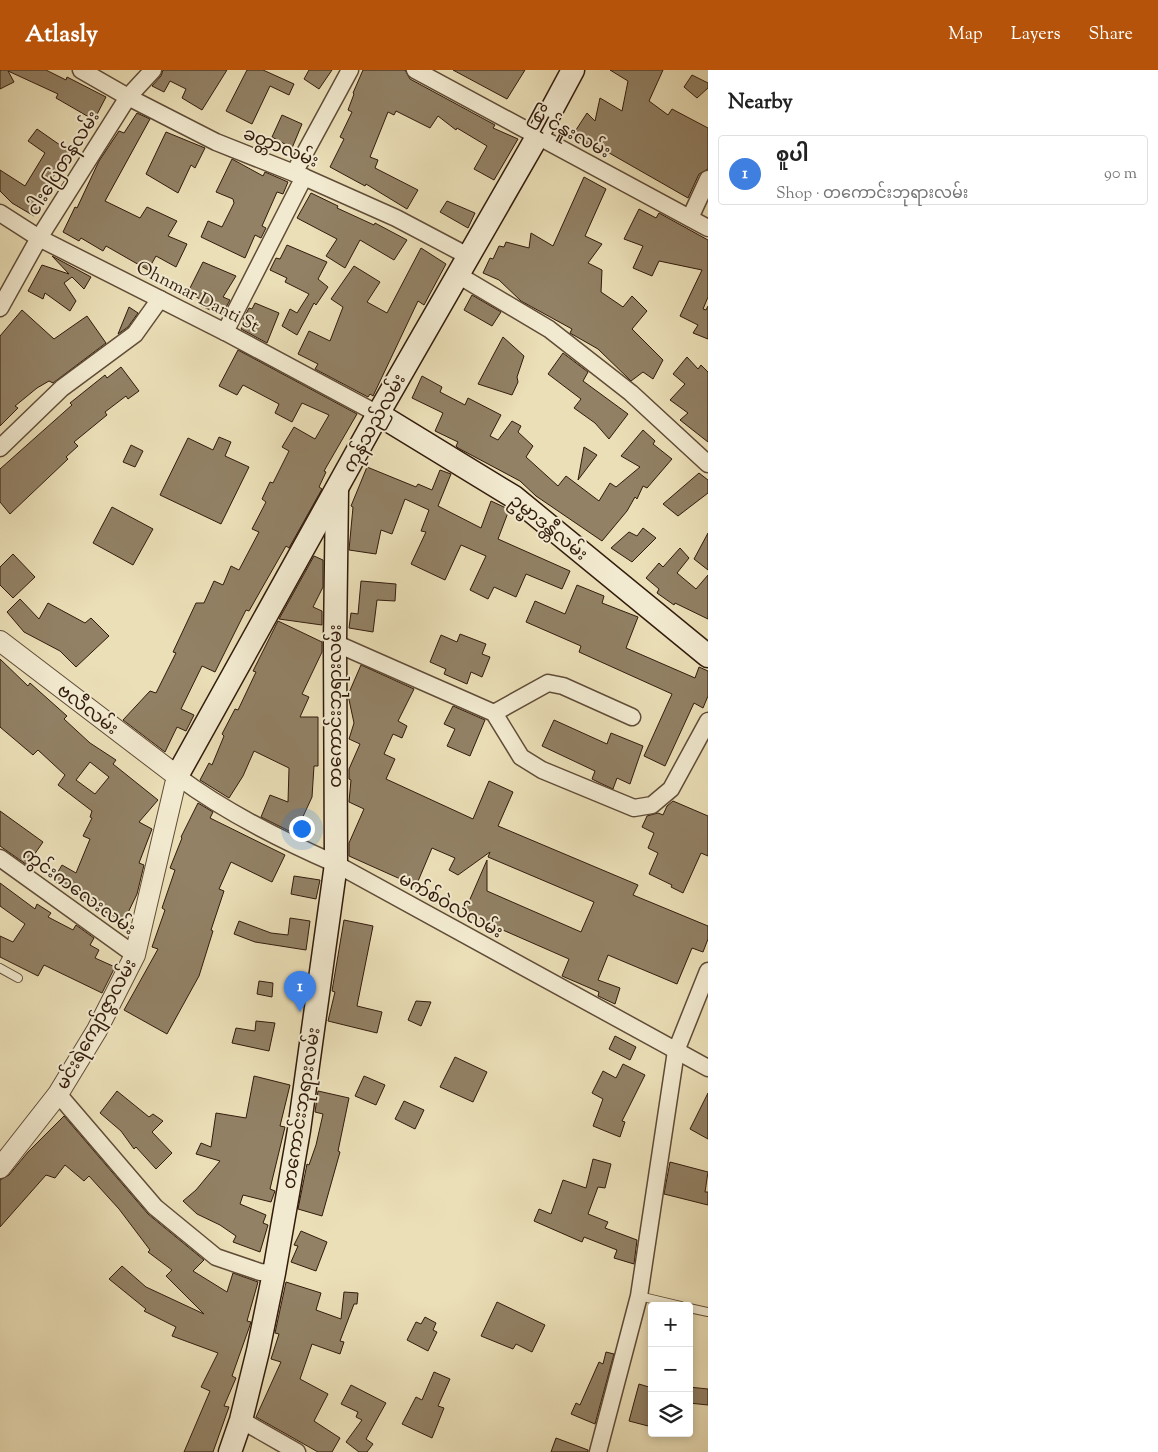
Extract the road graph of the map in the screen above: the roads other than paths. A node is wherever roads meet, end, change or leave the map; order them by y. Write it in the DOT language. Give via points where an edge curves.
graph roads {
  1 [pos="81,70"];
  2 [pos="152,70"];
  3 [pos="350,70"];
  4 [pos="415,70"];
  5 [pos="573,70"];
  6 [pos="128,97"];
  7 [pos="537,137"];
  8 [pos="299,175"];
  9 [pos="708,179"];
  10 [pos="0,213"];
  11 [pos="690,218"];
  12 [pos="708,228"];
  13 [pos="39,238"];
  14 [pos="463,265"];
  15 [pos="160,299"];
  16 [pos="0,308"];
  17 [pos="225,332"];
  18 [pos="378,414"];
  19 [pos="0,448"];
  20 [pos="708,464"];
  21 [pos="337,489"];
  22 [pos="0,641"];
  23 [pos="334,643"];
  24 [pos="708,656"];
  25 [pos="494,713"];
  26 [pos="632,717"];
  27 [pos="708,721"];
  28 [pos="177,776"];
  29 [pos="0,858"];
  30 [pos="336,864"];
  31 [pos="135,955"];
  32 [pos="0,968"];
  33 [pos="708,971"];
  34 [pos="18,978"];
  35 [pos="676,1051"];
  36 [pos="708,1068"];
  37 [pos="58,1094"];
  38 [pos="0,1168"];
  39 [pos="274,1273"];
  40 [pos="639,1296"];
  41 [pos="664,1302"];
  42 [pos="693,1309"];
  43 [pos="708,1312"];
  44 [pos="241,1420"];
  45 [pos="230,1452"];
  46 [pos="297,1452"];
  47 [pos="598,1452"];
  1 -- 6 [label="street, ခတ္တာလမ်း"];
  2 -- 6 [label="street, ငါးပြေတန်လမ်း"];
  3 -- 8 [label="street"];
  4 -- 7 [label="street, မြိုင်နူးလမ်း"];
  5 -- 7 [label="main road, ကုန်သည်လမ်း"];
  6 -- 8 [label="street, ခတ္တာလမ်း" via="216,142"];
  6 -- 13 [label="street, ငါးပြေတန်လမ်း"];
  7 -- 11 [label="street, မြိုင်နူးလမ်း"];
  7 -- 14 [label="main road, ကုန်သည်လမ်း"];
  8 -- 14 [label="street, ခတ္တာလမ်း" via="396,218"];
  8 -- 17 [label="street"];
  9 -- 11 [label="street"];
  10 -- 13 [label="street, Ohnmar Danti St"];
  11 -- 12 [label="street, မြိုင်နူးလမ်း"];
  13 -- 15 [label="street, Ohnmar Danti St"];
  13 -- 16 [label="street, ငါးပြေတန်လမ်း"];
  14 -- 18 [label="main road, ကုန်သည်လမ်း"];
  14 -- 20 [label="street, ခတ္တာလမ်း" via="631,393"];
  15 -- 17 [label="street, Ohnmar Danti St"];
  15 -- 19 [label="street" via="135,334 62,388"];
  17 -- 18 [label="street, Ohnmar Danti St"];
  18 -- 21 [label="main road, ကုန်သည်လမ်း"];
  18 -- 24 [label="main road, ဥမ္မာဒန္တီလမ်း" via="514,497"];
  21 -- 23 [label="main road, တကောင်းဘုရားလမ်း"];
  21 -- 28 [label="main road, ကုန်သည်လမ်း"];
  22 -- 28 [label="street, ဗလီလမ်း"];
  23 -- 25 [label="street"];
  23 -- 30 [label="main road, တကောင်းဘုရားလမ်း"];
  25 -- 26 [label="street" via="548,683 563,686"];
  25 -- 27 [label="street" via="521,757 542,770 634,808 652,805 671,789"];
  28 -- 30 [label="street, မက်စ်ဝဲလ်လမ်း" via="195,790 279,837"];
  28 -- 31 [label="street, မင်းရဲကျော်ဇွာလမ်း"];
  29 -- 31 [label="street, ကွင်းကလေးလမ်း"];
  30 -- 35 [label="street, မက်စ်ဝဲလ်လမ်း"];
  30 -- 39 [label="main road, တကောင်းဘုရားလမ်း" via="299,1130"];
  31 -- 37 [label="street, မင်းရဲကျော်ဇွာလမ်း" via="97,1030"];
  32 -- 34 [label="lane"];
  33 -- 35 [label="street"];
  35 -- 36 [label="street, မက်စ်ဝဲလ်လမ်း"];
  35 -- 40 [label="street"];
  37 -- 38 [label="street, မင်းရဲကျော်ဇွာလမ်း"];
  37 -- 39 [label="street" via="155,1207 216,1257 260,1272"];
  39 -- 44 [label="main road, တကောင်းဘုရားလမ်း"];
  40 -- 41 [label="lane"];
  40 -- 47 [label="street"];
  42 -- 43 [label="lane"];
  44 -- 45 [label="main road, တကောင်းဘုရားလမ်း"];
  44 -- 46 [label="street"];
}
